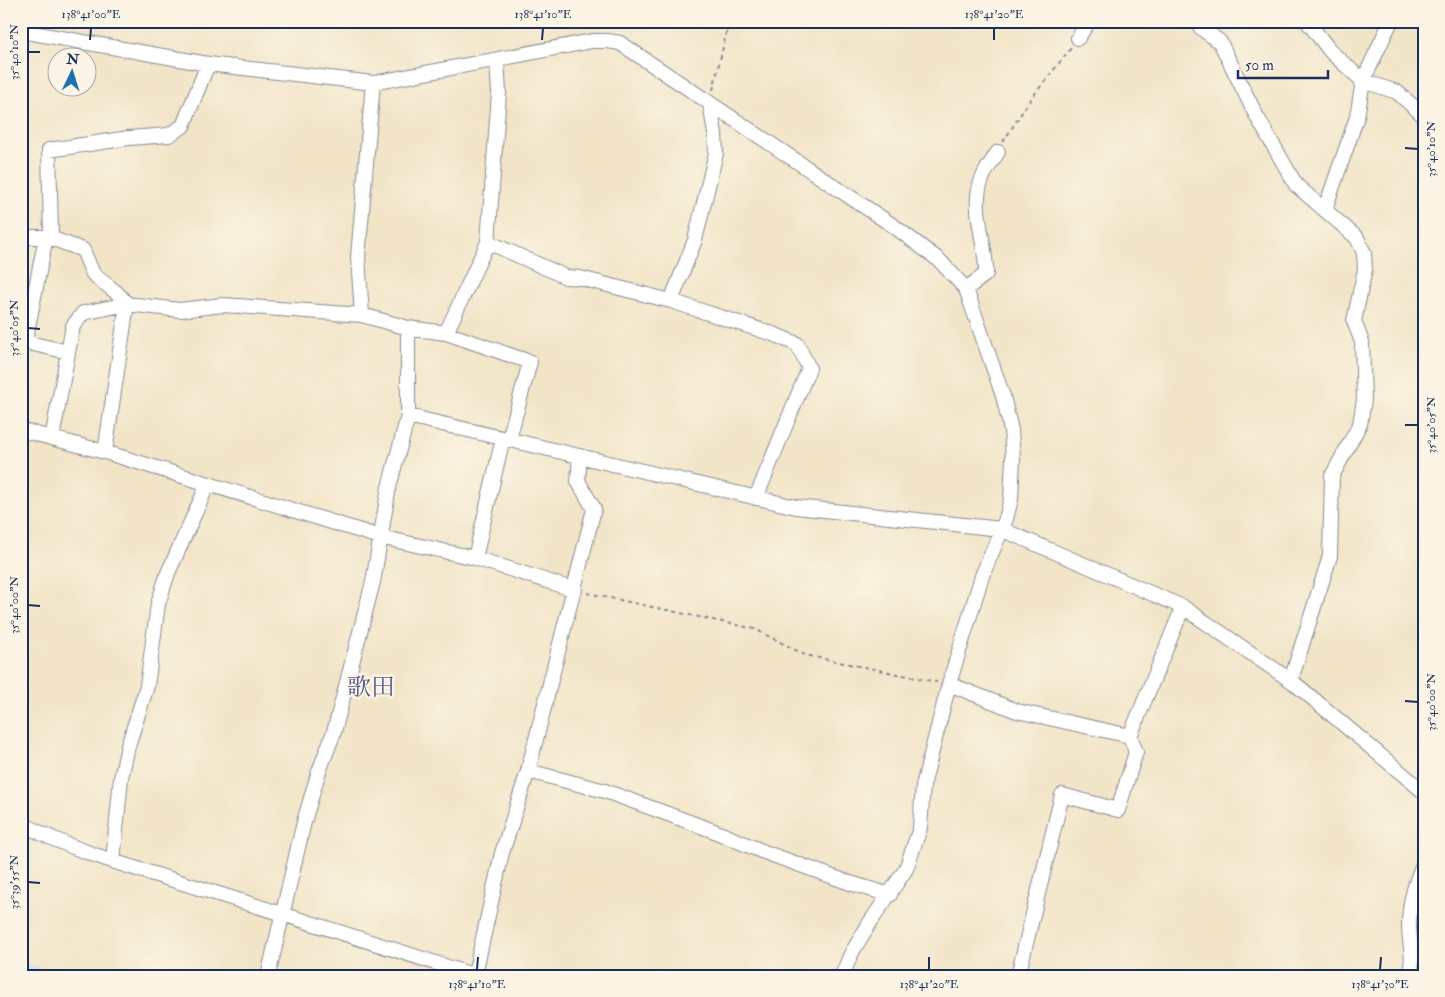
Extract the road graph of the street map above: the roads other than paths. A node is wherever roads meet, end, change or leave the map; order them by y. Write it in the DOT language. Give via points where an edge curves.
graph roads {
  1 [pos="1089,21"];
  2 [pos="1197,21"];
  3 [pos="1307,21"];
  4 [pos="1392,21"];
  5 [pos="21,31"];
  6 [pos="1078,38"];
  7 [pos="496,60"];
  8 [pos="208,64"];
  9 [pos="1363,82"];
  10 [pos="373,83"];
  11 [pos="710,103"];
  12 [pos="1424,116"];
  13 [pos="998,152"];
  14 [pos="1325,209"];
  15 [pos="50,235"];
  16 [pos="21,237"];
  17 [pos="488,242"];
  18 [pos="966,289"];
  19 [pos="671,301"];
  20 [pos="127,304"];
  21 [pos="362,315"];
  22 [pos="408,328"];
  23 [pos="446,333"];
  24 [pos="68,352"];
  25 [pos="408,416"];
  26 [pos="21,430"];
  27 [pos="52,438"];
  28 [pos="506,438"];
  29 [pos="105,452"];
  30 [pos="580,456"];
  31 [pos="208,484"];
  32 [pos="756,498"];
  33 [pos="1001,528"];
  34 [pos="380,537"];
  35 [pos="475,558"];
  36 [pos="575,590"];
  37 [pos="1183,607"];
  38 [pos="1292,682"];
  39 [pos="949,684"];
  40 [pos="1130,736"];
  41 [pos="528,771"];
  42 [pos="1424,792"];
  43 [pos="21,823"];
  44 [pos="113,861"];
  45 [pos="1424,862"];
  46 [pos="890,895"];
  47 [pos="284,914"];
  48 [pos="474,975"];
  49 [pos="268,976"];
  50 [pos="842,976"];
  51 [pos="1018,976"];
  52 [pos="1409,976"];
  1 -- 6 [label="street"];
  2 -- 14 [label="street" via="1220,42 1256,115 1296,184"];
  3 -- 9 [label="street" via="1331,52"];
  4 -- 9 [label="street"];
  5 -- 8 [label="street"];
  7 -- 10 [label="street"];
  7 -- 11 [label="street" via="592,41 608,41 620,44"];
  7 -- 17 [label="street" via="499,93"];
  8 -- 10 [label="street"];
  8 -- 15 [label="street" via="183,126 169,136 129,138 49,150"];
  9 -- 12 [label="street" via="1397,92"];
  9 -- 14 [label="street" via="1357,117"];
  10 -- 21 [label="street" via="358,258"];
  11 -- 18 [label="street" via="895,227 939,260"];
  11 -- 19 [label="street" via="716,153 695,240"];
  13 -- 18 [label="street" via="982,179 978,198 986,274"];
  14 -- 38 [label="street" via="1357,238 1364,253 1365,269 1354,321 1362,342 1364,400 1360,424 1332,476 1330,556"];
  15 -- 16 [label="street"];
  15 -- 20 [label="street" via="83,250 93,274"];
  15 -- 24 [label="street" via="45,242 26,342"];
  17 -- 19 [label="street" via="566,277"];
  17 -- 23 [label="street"];
  18 -- 33 [label="street" via="1012,430 1011,499"];
  19 -- 32 [label="street" via="797,344 809,368"];
  20 -- 21 [label="street" via="180,310 223,305"];
  20 -- 24 [label="street" via="83,313 73,326"];
  20 -- 29 [label="street"];
  21 -- 22 [label="street"];
  22 -- 23 [label="street"];
  22 -- 25 [label="street"];
  23 -- 28 [label="street" via="530,362"];
  24 -- 27 [label="street"];
  25 -- 28 [label="street"];
  25 -- 34 [label="street" via="389,487"];
  26 -- 27 [label="street"];
  27 -- 29 [label="street"];
  28 -- 30 [label="street"];
  28 -- 35 [label="street"];
  29 -- 31 [label="street"];
  30 -- 32 [label="street"];
  30 -- 36 [label="street" via="578,482 594,509"];
  31 -- 34 [label="street"];
  31 -- 44 [label="street" via="168,573 158,604 147,686 121,778"];
  32 -- 33 [label="street" via="796,507"];
  33 -- 37 [label="street"];
  33 -- 39 [label="street" via="982,576"];
  34 -- 35 [label="street"];
  34 -- 47 [label="street" via="373,582 334,732 304,822"];
  35 -- 36 [label="street"];
  36 -- 41 [label="street"];
  37 -- 38 [label="street"];
  37 -- 40 [label="street"];
  38 -- 42 [label="street"];
  39 -- 40 [label="street" via="1017,711"];
  39 -- 46 [label="street" via="923,786 920,828 906,869"];
  40 -- 51 [label="street" via="1136,752 1118,810 1062,795"];
  41 -- 46 [label="street" via="605,791 764,852"];
  41 -- 48 [label="street" via="502,852"];
  43 -- 44 [label="street"];
  44 -- 47 [label="street"];
  45 -- 52 [label="street" via="1411,902 1412,962"];
  46 -- 50 [label="street" via="869,924"];
  47 -- 48 [label="street"];
  47 -- 49 [label="street"];
}
